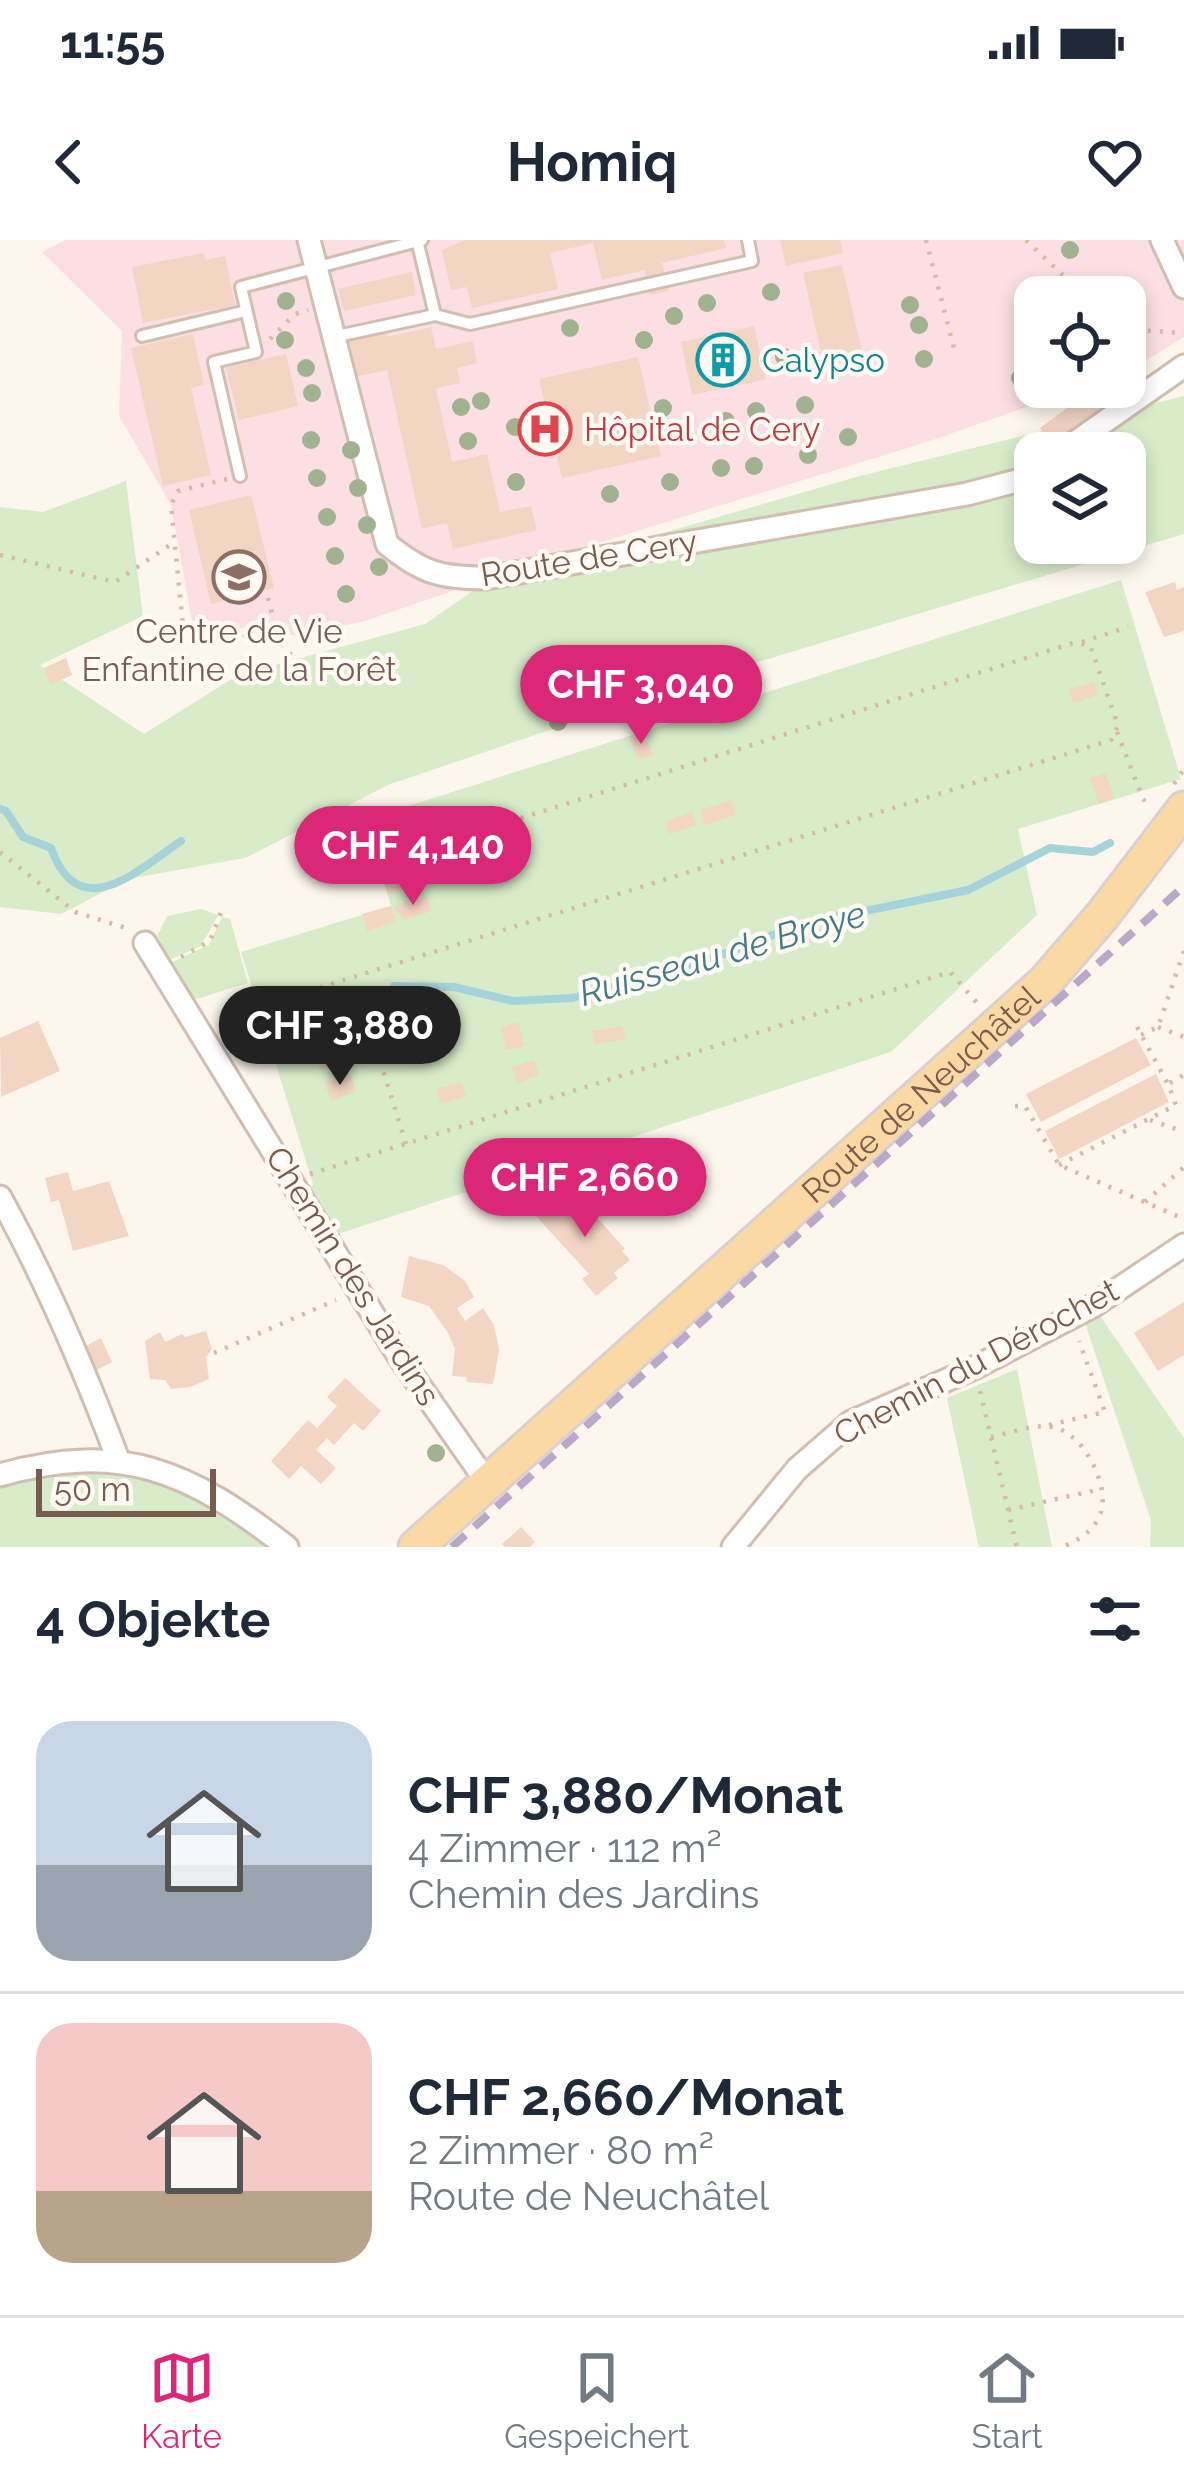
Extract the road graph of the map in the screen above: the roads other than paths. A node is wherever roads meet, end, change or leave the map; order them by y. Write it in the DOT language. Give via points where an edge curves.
graph roads {
  1 [pos="309,240"];
  2 [pos="748,240"];
  3 [pos="1162,240"];
  4 [pos="420,242"];
  5 [pos="316,269"];
  6 [pos="1184,287"];
  7 [pos="246,311"];
  8 [pos="435,315"];
  9 [pos="142,336"];
  10 [pos="332,337"];
  11 [pos="1184,366"];
  12 [pos="1090,432"];
  13 [pos="240,476"];
  14 [pos="1014,482"];
  15 [pos="1170,809"];
  16 [pos="145,943"];
  17 [pos="0,1197"];
  18 [pos="1184,1245"];
  19 [pos="119,1462"];
  20 [pos="0,1475"];
  21 [pos="489,1485"];
  22 [pos="287,1547"];
  23 [pos="416,1547"];
  24 [pos="734,1547"];
  1 -- 5 [label="street, Route de Cery"];
  2 -- 8 [label="lane" via="752,261 470,324"];
  3 -- 6 [label="street"];
  4 -- 5 [label="lane"];
  4 -- 8 [label="lane"];
  5 -- 7 [label="lane" via="241,287"];
  5 -- 10 [label="street, Route de Cery"];
  7 -- 9 [label="lane"];
  7 -- 13 [label="lane" via="256,352 214,362"];
  8 -- 10 [label="lane"];
  10 -- 14 [label="street, Route de Cery" via="387,544 447,578 486,578"];
  11 -- 12 [label="street"];
  15 -- 21 [label="main road, Route de Neuchâtel" via="1092,929 1030,995"];
  16 -- 21 [label="street, Chemin des Jardins" via="398,1355"];
  17 -- 19 [label="street"];
  18 -- 24 [label="street, Chemin du Dérochet" via="1071,1317 850,1422 797,1469"];
  19 -- 20 [label="street" via="67,1459"];
  19 -- 22 [label="street" via="191,1482"];
  21 -- 23 [label="main road, Route de Neuchâtel"];
}
